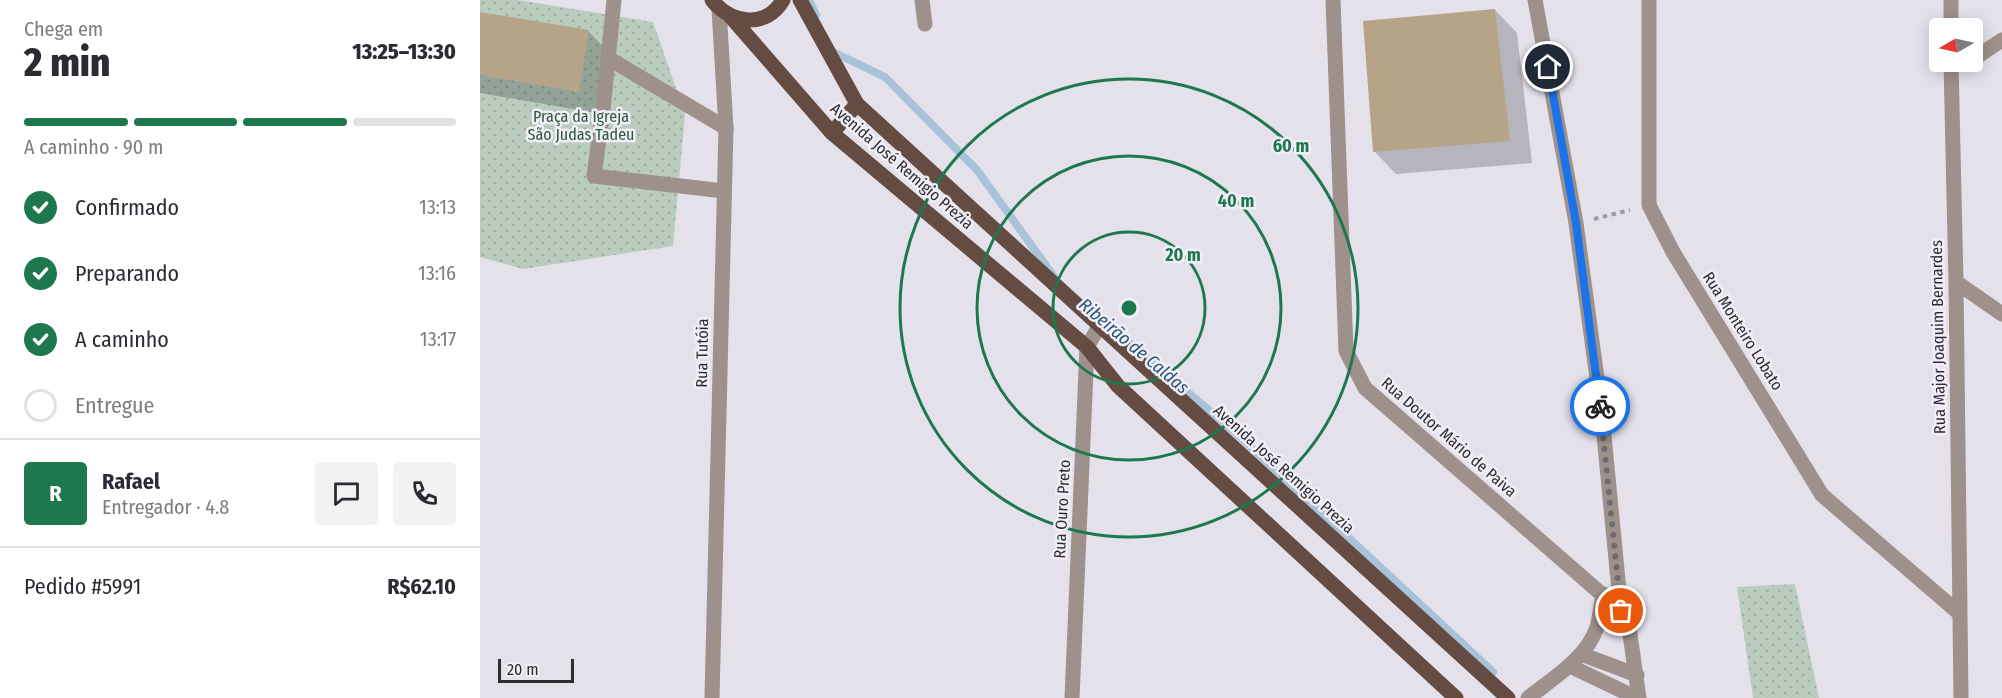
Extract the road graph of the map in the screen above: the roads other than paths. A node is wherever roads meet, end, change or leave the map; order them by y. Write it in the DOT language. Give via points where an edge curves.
graph roads {
  1 [pos="614,0"];
  2 [pos="783,0"];
  3 [pos="800,0"];
  4 [pos="922,0"];
  5 [pos="1333,0"];
  6 [pos="1536,0"];
  7 [pos="1649,0"];
  8 [pos="1951,0"];
  9 [pos="721,9"];
  10 [pos="1951,18"];
  11 [pos="925,24"];
  12 [pos="2002,40"];
  13 [pos="1983,53"];
  14 [pos="608,58"];
  15 [pos="1951,72"];
  16 [pos="857,104"];
  17 [pos="726,128"];
  18 [pos="832,133"];
  19 [pos="724,191"];
  20 [pos="1956,282"];
  21 [pos="2002,314"];
  22 [pos="1100,325"];
  23 [pos="1087,347"];
  24 [pos="1603,594"];
  25 [pos="1621,611"];
  26 [pos="1959,613"];
  27 [pos="1581,654"];
  28 [pos="1570,666"];
  29 [pos="1637,675"];
  30 [pos="1538,695"];
  31 [pos="712,698"];
  32 [pos="1072,698"];
  33 [pos="1456,698"];
  34 [pos="1509,698"];
  35 [pos="1638,698"];
  36 [pos="1961,698"];
  1 -- 14 [label="street"];
  2 -- 9 [label="main road" via="769,14 757,19 744,20"];
  3 -- 16 [label="main road, Avenida José Remigio Prezia"];
  4 -- 11 [label="street"];
  5 -- 24 [label="street, Rua Doutor Mário de Paiva" via="1346,351 1365,388"];
  6 -- 25 [label="street" via="1576,223 1602,416"];
  7 -- 26 [label="street, Rua Monteiro Lobato" via="1649,205 1673,252 1822,495"];
  8 -- 10 [label="street"];
  9 -- 17 [label="street, Rua Tutóia"];
  9 -- 18 [label="main road, Avenida José Remigio Prezia"];
  12 -- 13 [label="street"];
  14 -- 17 [label="street"];
  14 -- 19 [label="street" via="594,176"];
  15 -- 20 [label="street, Rua Major Joaquim Bernardes"];
  16 -- 18 [label="main road"];
  16 -- 22 [label="main road, Avenida José Remigio Prezia"];
  17 -- 19 [label="street, Rua Tutóia"];
  18 -- 23 [label="main road, Avenida José Remigio Prezia"];
  19 -- 31 [label="street, Rua Tutóia"];
  20 -- 21 [label="street"];
  20 -- 26 [label="street, Rua Major Joaquim Bernardes"];
  22 -- 23 [label="street, Rua Ouro Preto"];
  22 -- 34 [label="main road, Avenida José Remigio Prezia"];
  23 -- 32 [label="street, Rua Ouro Preto"];
  23 -- 33 [label="main road, Avenida José Remigio Prezia" via="1118,386"];
  24 -- 25 [label="street, Rua Doutor Mário de Paiva"];
  24 -- 27 [label="street" via="1596,629"];
  25 -- 29 [label="street" via="1630,634"];
  26 -- 36 [label="street, Rua Major Joaquim Bernardes"];
  27 -- 28 [label="street"];
  27 -- 29 [label="street"];
  28 -- 30 [label="street"];
  28 -- 35 [label="street"];
  29 -- 35 [label="street"];
}
